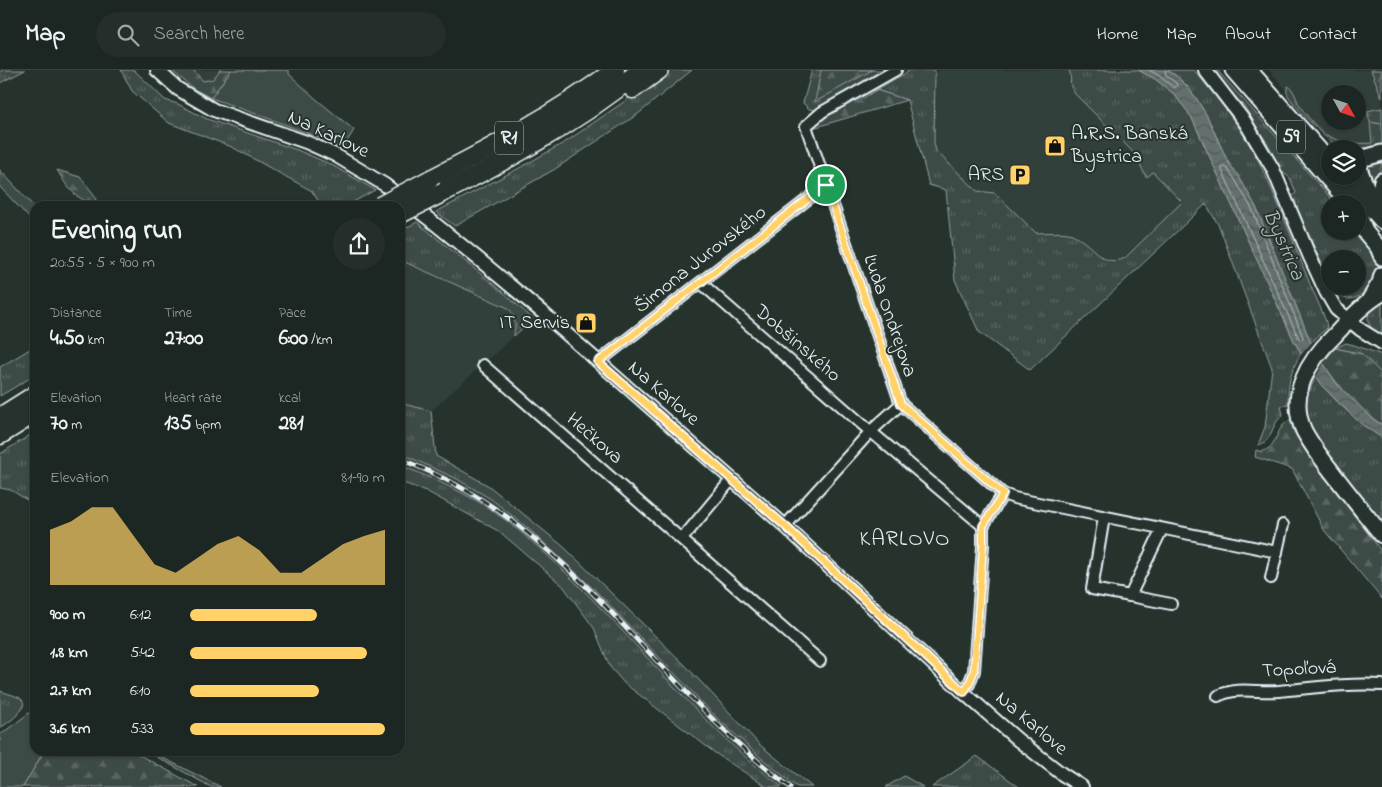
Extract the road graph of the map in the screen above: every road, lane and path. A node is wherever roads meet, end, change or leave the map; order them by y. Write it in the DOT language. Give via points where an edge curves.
graph roads {
  1 [pos="157,70"];
  2 [pos="605,70"];
  3 [pos="615,70"];
  4 [pos="641,70"];
  5 [pos="659,70"];
  6 [pos="896,70"];
  7 [pos="1205,70"];
  8 [pos="1233,70"];
  9 [pos="1249,70"];
  10 [pos="1262,86"];
  11 [pos="586,91"];
  12 [pos="1322,140"];
  13 [pos="531,146"];
  14 [pos="1321,152"];
  15 [pos="1382,153"];
  16 [pos="1366,157"];
  17 [pos="1382,181"];
  18 [pos="826,185"];
  19 [pos="1350,185"];
  20 [pos="1365,185"];
  21 [pos="1342,195"];
  22 [pos="1382,200"];
  23 [pos="389,201"];
  24 [pos="405,201"];
  25 [pos="405,201"];
  26 [pos="405,212"];
  27 [pos="1382,213"];
  28 [pos="1382,221"];
  29 [pos="1366,222"];
  30 [pos="1366,233"];
  31 [pos="1382,240"];
  32 [pos="1382,257"];
  33 [pos="1382,275"];
  34 [pos="701,283"];
  35 [pos="1376,296"];
  36 [pos="1349,320"];
  37 [pos="1382,343"];
  38 [pos="598,362"];
  39 [pos="483,365"];
  40 [pos="30,398"];
  41 [pos="901,404"];
  42 [pos="30,416"];
  43 [pos="0,417"];
  44 [pos="871,431"];
  45 [pos="0,435"];
  46 [pos="732,479"];
  47 [pos="1003,494"];
  48 [pos="1104,517"];
  49 [pos="1283,525"];
  50 [pos="785,526"];
  51 [pos="983,526"];
  52 [pos="1162,529"];
  53 [pos="1382,535"];
  54 [pos="682,539"];
  55 [pos="1276,552"];
  56 [pos="1271,578"];
  57 [pos="1130,596"];
  58 [pos="1170,604"];
  59 [pos="820,661"];
  60 [pos="1382,685"];
  61 [pos="964,692"];
  62 [pos="1218,696"];
  63 [pos="1082,787"];
  1 -- 25 [label="street, Na Karlove" via="178,89 214,110 335,155"];
  2 -- 11 [label="highway"];
  3 -- 11 [label="highway, R1"];
  4 -- 13 [label="highway, R1"];
  5 -- 13 [label="highway" via="569,132"];
  6 -- 18 [label="street, Ľuda Ondrejova" via="822,112 806,126"];
  7 -- 36 [label="street" via="1240,116 1273,169 1326,292 1336,309"];
  8 -- 21 [label="main road, 59"];
  9 -- 10 [label="main road, 59"];
  10 -- 12 [label="main road" via="1284,97"];
  10 -- 14 [label="main road, 59"];
  11 -- 23 [label="highway, R1, bridge" via="494,147"];
  13 -- 26 [label="highway, R1, bridge"];
  15 -- 16 [label="main road"];
  17 -- 22 [label="main road"];
  18 -- 34 [label="street, Šimona Jurovského"];
  18 -- 41 [label="street, Ľuda Ondrejova"];
  19 -- 28 [label="main road"];
  20 -- 27 [label="main road"];
  24 -- 38 [label="street, Na Karlove" via="476,256"];
  29 -- 31 [label="main road"];
  30 -- 32 [label="main road"];
  33 -- 35 [label="main road"];
  34 -- 38 [label="street, Šimona Jurovského"];
  34 -- 44 [label="street, Dobšinského"];
  35 -- 36 [label="main road"];
  36 -- 37 [label="street"];
  36 -- 53 [label="main road" via="1307,370 1298,396 1300,416 1317,452"];
  38 -- 46 [label="street, Na Karlove"];
  39 -- 54 [label="street, Hečkova"];
  40 -- 43 [label="highway"];
  41 -- 44 [label="street"];
  41 -- 47 [label="street, Ľuda Ondrejova"];
  42 -- 45 [label="highway"];
  44 -- 50 [label="street"];
  44 -- 51 [label="street, Dobšinského"];
  46 -- 50 [label="street, Na Karlove"];
  46 -- 54 [label="street"];
  47 -- 48 [label="street, Ľuda Ondrejova"];
  47 -- 51 [label="street"];
  48 -- 52 [label="street, Ľuda Ondrejova"];
  48 -- 57 [label="street" via="1092,589"];
  49 -- 55 [label="street"];
  50 -- 61 [label="street, Na Karlove"];
  51 -- 61 [label="street" via="974,671"];
  52 -- 55 [label="street, Ľuda Ondrejova"];
  52 -- 57 [label="street"];
  54 -- 59 [label="street, Hečkova"];
  55 -- 56 [label="street"];
  57 -- 58 [label="street"];
  60 -- 62 [label="street, Topoľová" via="1235,690"];
  61 -- 63 [label="street, Na Karlove" via="1018,740"];
}
